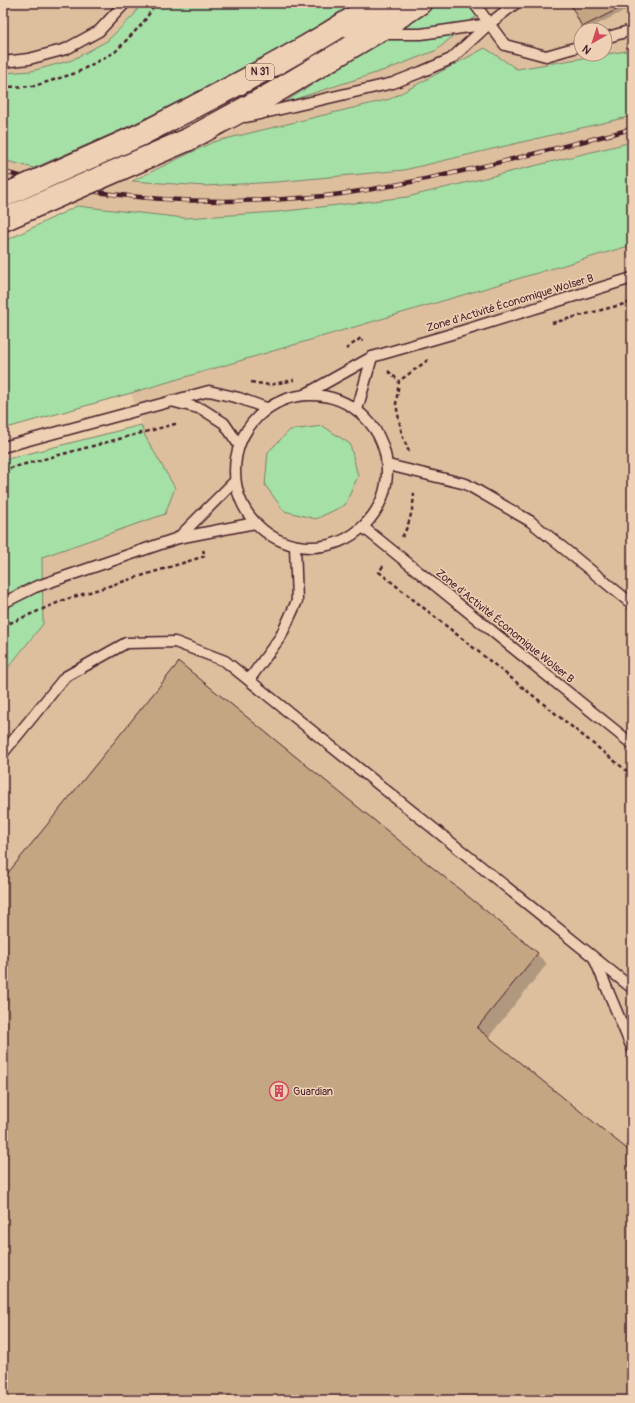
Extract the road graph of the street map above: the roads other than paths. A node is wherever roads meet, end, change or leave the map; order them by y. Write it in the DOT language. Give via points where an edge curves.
graph roads {
  1 [pos="125,3"];
  2 [pos="376,3"];
  3 [pos="400,3"];
  4 [pos="420,3"];
  5 [pos="474,3"];
  6 [pos="516,3"];
  7 [pos="489,24"];
  8 [pos="632,30"];
  9 [pos="373,34"];
  10 [pos="613,36"];
  11 [pos="304,47"];
  12 [pos="573,48"];
  13 [pos="3,62"];
  14 [pos="214,124"];
  15 [pos="3,196"];
  16 [pos="3,220"];
  17 [pos="632,278"];
  18 [pos="372,357"];
  19 [pos="304,394"];
  20 [pos="170,401"];
  21 [pos="266,408"];
  22 [pos="357,410"];
  23 [pos="239,445"];
  24 [pos="3,447"];
  25 [pos="388,465"];
  26 [pos="235,481"];
  27 [pos="254,524"];
  28 [pos="364,527"];
  29 [pos="178,538"];
  30 [pos="295,546"];
  31 [pos="3,602"];
  32 [pos="632,604"];
  33 [pos="249,680"];
  34 [pos="632,744"];
  35 [pos="3,753"];
  36 [pos="594,958"];
  37 [pos="632,988"];
  38 [pos="632,1048"];
  1 -- 13 [label="lane" via="99,31 66,49 29,59"];
  2 -- 11 [label="main road, N 31"];
  3 -- 11 [label="lane" via="367,25"];
  4 -- 9 [label="main road, N 31"];
  5 -- 7 [label="lane"];
  6 -- 7 [label="lane"];
  7 -- 9 [label="lane" via="421,34"];
  7 -- 12 [label="lane" via="505,45 546,56"];
  7 -- 14 [label="lane" via="451,58 393,83"];
  8 -- 10 [label="lane"];
  9 -- 14 [label="main road, N 31" via="270,95"];
  11 -- 15 [label="main road, N 31, bridge" via="140,135"];
  14 -- 16 [label="main road, N 31, bridge" via="187,140"];
  17 -- 18 [label="lane, Zone d'Activité Économique Wolser B"];
  18 -- 19 [label="lane, Zone d'Activité Économique Wolser B"];
  18 -- 22 [label="lane"];
  19 -- 21 [label="lane, Zone d'Activité Économique Wolser B" via="284,399"];
  19 -- 22 [label="lane, Zone d'Activité Économique Wolser B" via="332,397"];
  20 -- 21 [label="lane" via="209,391"];
  20 -- 23 [label="lane" via="202,410 224,423"];
  20 -- 24 [label="lane"];
  21 -- 23 [label="lane, Zone d'Activité Économique Wolser B" via="250,424"];
  22 -- 25 [label="lane, Zone d'Activité Économique Wolser B" via="373,425 383,444"];
  23 -- 26 [label="lane, Zone d'Activité Économique Wolser B" via="234,462"];
  25 -- 28 [label="lane, Zone d'Activité Économique Wolser B" via="386,488 378,510"];
  25 -- 32 [label="lane" via="466,484 530,521"];
  26 -- 27 [label="lane, Zone d'Activité Économique Wolser B" via="241,504"];
  26 -- 29 [label="lane"];
  27 -- 29 [label="lane"];
  27 -- 30 [label="lane, Zone d'Activité Économique Wolser B" via="273,538"];
  28 -- 30 [label="lane, Zone d'Activité Économique Wolser B" via="343,541 326,546"];
  28 -- 34 [label="lane, Zone d'Activité Économique Wolser B"];
  29 -- 31 [label="lane" via="35,587"];
  30 -- 33 [label="lane" via="297,601 281,636"];
  33 -- 35 [label="lane" via="225,661 175,642 126,642 65,677"];
  33 -- 36 [label="lane"];
  36 -- 37 [label="lane"];
  36 -- 38 [label="lane"];
}
